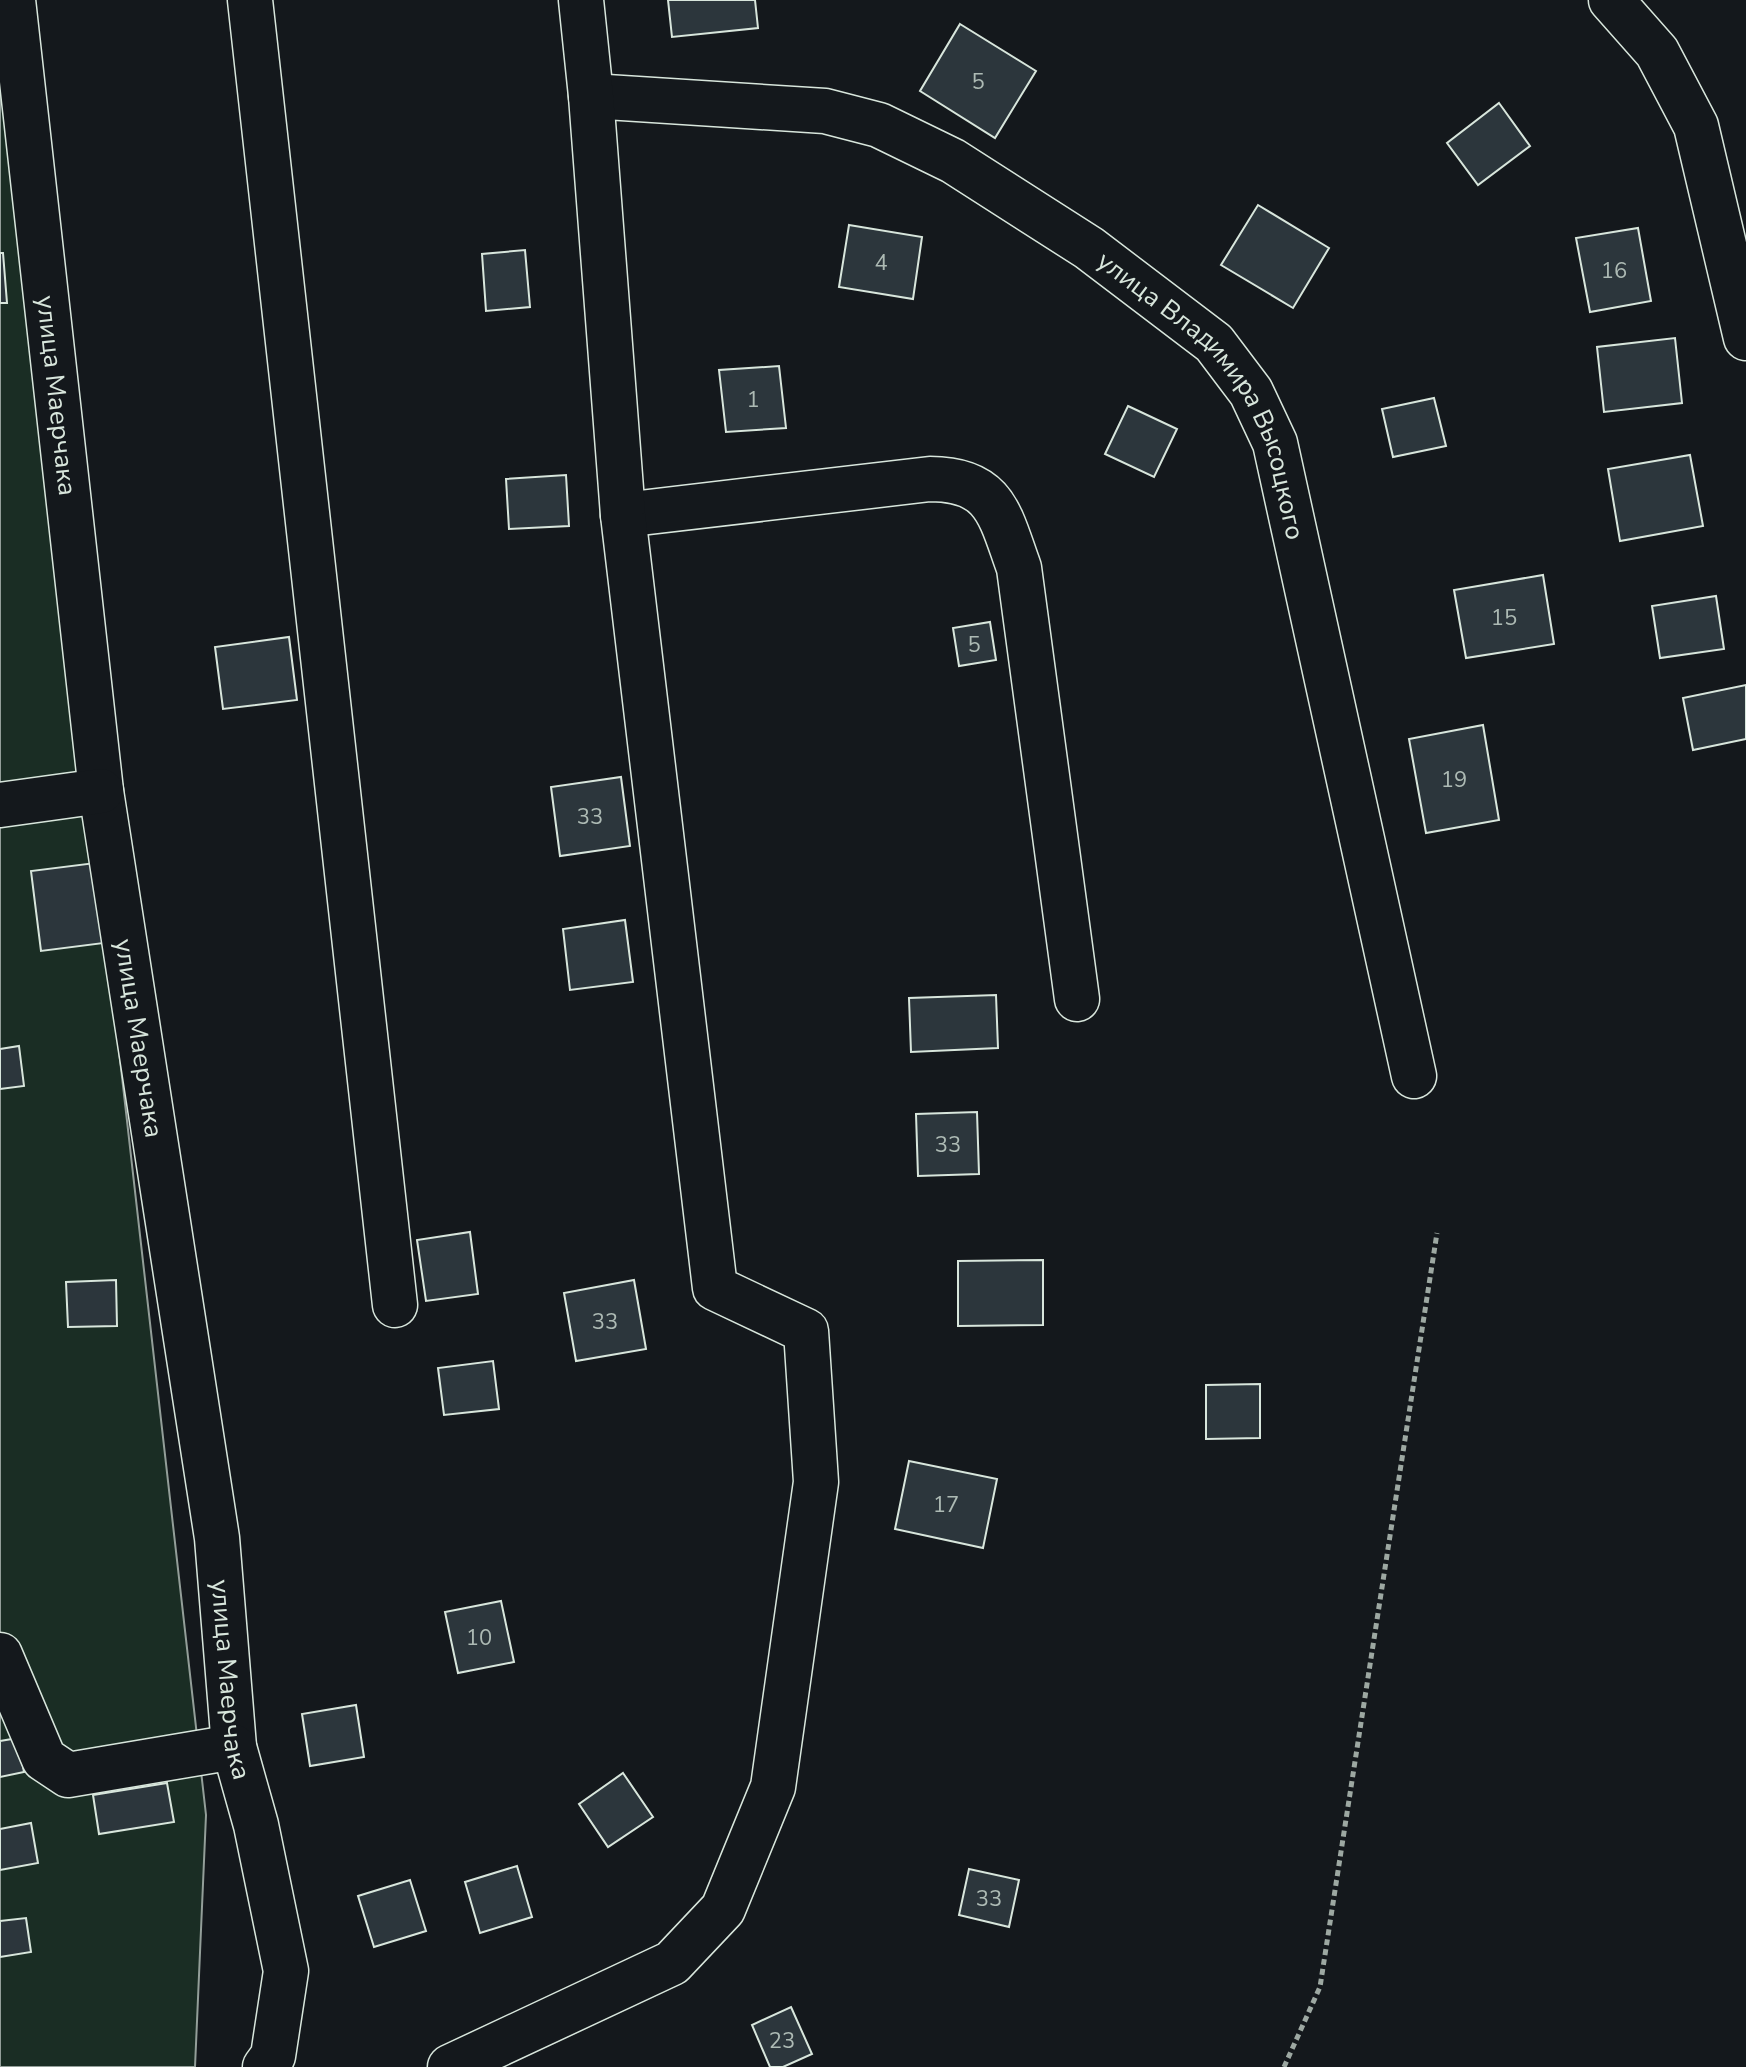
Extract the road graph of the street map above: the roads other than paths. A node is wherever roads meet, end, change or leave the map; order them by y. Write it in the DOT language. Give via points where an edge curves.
graph roads {
  1 [pos="13,0"];
  2 [pos="250,0"];
  3 [pos="581,0"];
  4 [pos="1611,0"];
  5 [pos="591,96"];
  6 [pos="1746,338"];
  7 [pos="623,515"];
  8 [pos="101,791"];
  9 [pos="0,805"];
  10 [pos="1077,999"];
  11 [pos="1414,1076"];
  12 [pos="395,1305"];
  13 [pos="0,1655"];
  14 [pos="234,1747"];
  15 [pos="274,2063"];
  16 [pos="450,2067"];
  1 -- 8 [label="street, улица Маерчака"];
  2 -- 12 [label="street"];
  3 -- 5 [label="street"];
  4 -- 6 [label="street" via="1657,52 1696,126"];
  5 -- 7 [label="street"];
  5 -- 11 [label="street, улица Владимира Высоцкого" via="825,111 879,125 953,161 1089,248 1214,343 1251,392 1275,443"];
  7 -- 10 [label="street" via="930,479 951,479 996,506 1019,568"];
  7 -- 16 [label="street" via="715,1288 806,1331 816,1482 773,1787 723,1909 672,1963"];
  8 -- 9 [label="street"];
  8 -- 14 [label="street, улица Маерчака" via="217,1538"];
  13 -- 14 [label="street" via="44,1759 68,1775"];
  14 -- 15 [label="street, улица Маерчака" via="286,1971"];
}
